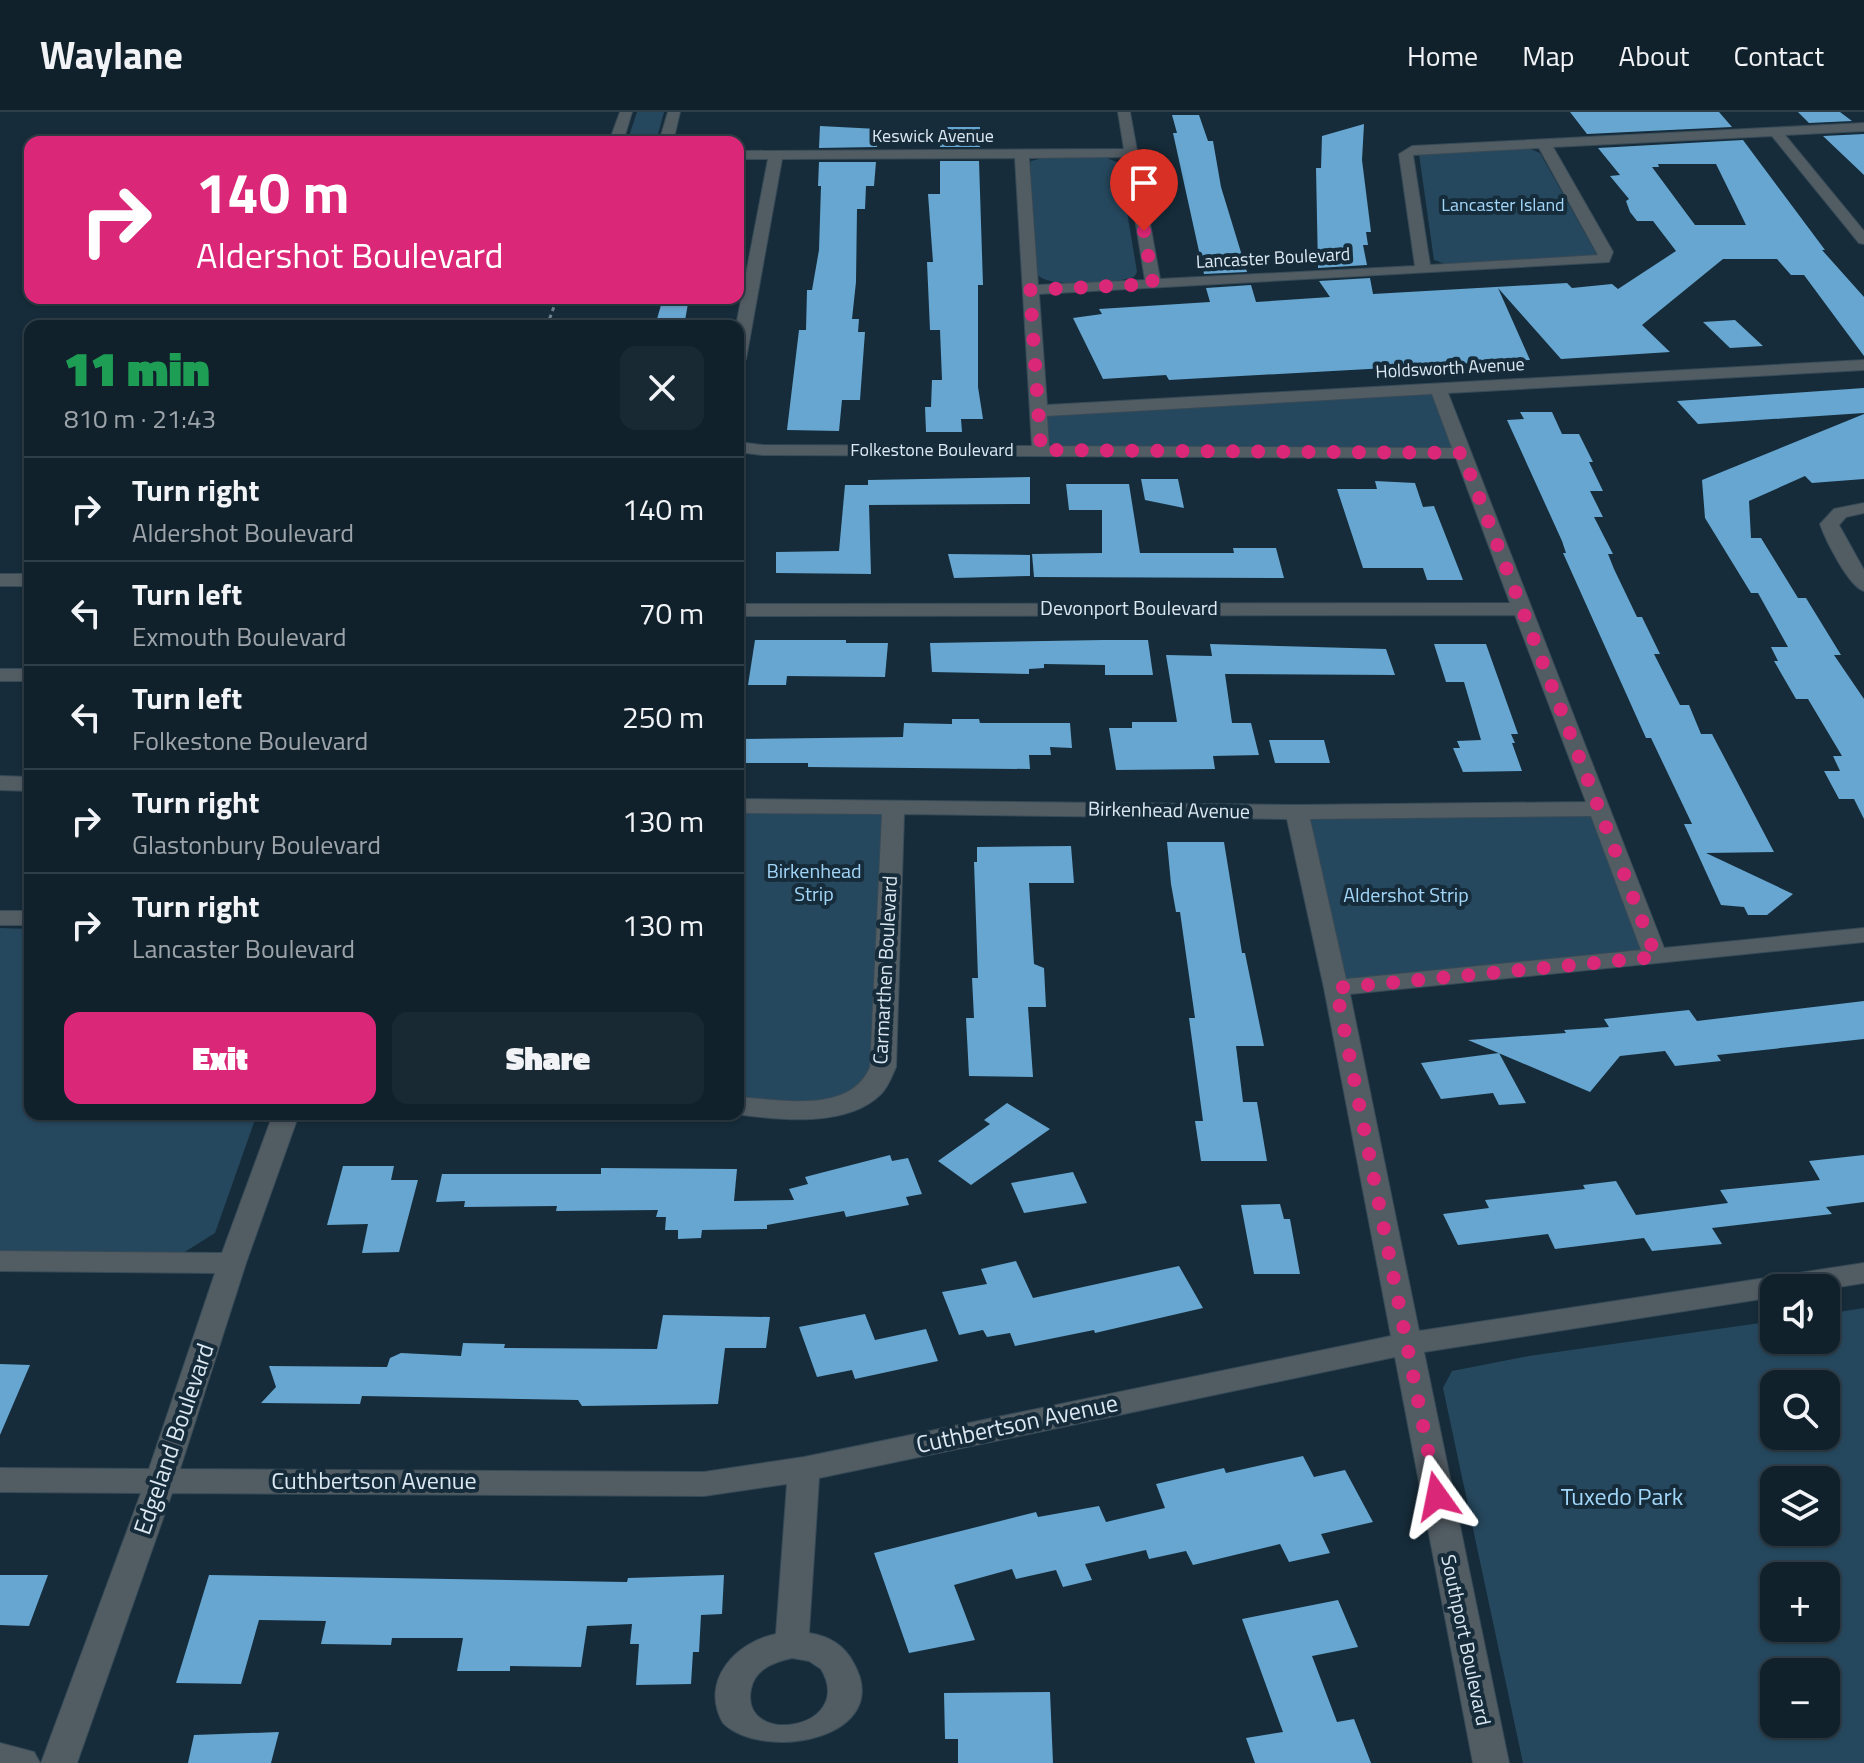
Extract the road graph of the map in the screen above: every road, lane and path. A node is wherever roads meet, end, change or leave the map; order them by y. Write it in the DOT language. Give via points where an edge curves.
graph roads {
  1 [pos="626,112"];
  2 [pos="674,112"];
  3 [pos="1124,112"];
  4 [pos="1864,127"];
  5 [pos="1775,131"];
  6 [pos="618,136"];
  7 [pos="668,136"];
  8 [pos="1543,142"];
  9 [pos="1129,153"];
  10 [pos="1022,154"];
  11 [pos="744,155"];
  12 [pos="776,155"];
  13 [pos="1864,240"];
  14 [pos="1423,270"];
  15 [pos="1153,284"];
  16 [pos="1030,290"];
  17 [pos="744,327"];
  18 [pos="1864,365"];
  19 [pos="1438,389"];
  20 [pos="1038,411"];
  21 [pos="744,447"];
  22 [pos="1041,450"];
  23 [pos="1462,453"];
  24 [pos="1864,508"];
  25 [pos="0,580"];
  26 [pos="24,580"];
  27 [pos="1864,585"];
  28 [pos="1520,609"];
  29 [pos="744,610"];
  30 [pos="0,675"];
  31 [pos="24,675"];
  32 [pos="0,783"];
  33 [pos="24,784"];
  34 [pos="744,806"];
  35 [pos="893,807"];
  36 [pos="1600,809"];
  37 [pos="1297,812"];
  38 [pos="0,918"];
  39 [pos="24,918"];
  40 [pos="1864,935"];
  41 [pos="1656,957"];
  42 [pos="1336,988"];
  43 [pos="744,1106"];
  44 [pos="284,1120"];
  45 [pos="0,1261"];
  46 [pos="232,1263"];
  47 [pos="1864,1273"];
  48 [pos="1406,1344"];
  49 [pos="804,1469"];
  50 [pos="0,1480"];
  51 [pos="161,1480"];
  52 [pos="792,1644"];
  53 [pos="0,1758"];
  54 [pos="22,1763"];
  55 [pos="59,1763"];
  56 [pos="1491,1763"];
  1 -- 6 [label="street"];
  2 -- 7 [label="street"];
  3 -- 9 [label="street"];
  4 -- 5 [label="street"];
  5 -- 8 [label="street"];
  5 -- 13 [label="street"];
  8 -- 14 [label="street" via="1422,148 1406,154"];
  8 -- 14 [label="street, Lancaster Boulevard" via="1606,252 1604,259"];
  9 -- 10 [label="street, Keswick Avenue"];
  9 -- 15 [label="street"];
  10 -- 12 [label="street, Keswick Avenue"];
  10 -- 16 [label="street"];
  11 -- 12 [label="street, Keswick Avenue"];
  12 -- 17 [label="street"];
  14 -- 15 [label="street, Lancaster Boulevard"];
  15 -- 16 [label="street, Lancaster Boulevard"];
  16 -- 20 [label="street"];
  18 -- 19 [label="street, Holdsworth Avenue"];
  19 -- 20 [label="street, Holdsworth Avenue"];
  19 -- 23 [label="street"];
  20 -- 22 [label="street"];
  21 -- 22 [label="street, Folkestone Boulevard"];
  22 -- 23 [label="street, Folkestone Boulevard"];
  23 -- 28 [label="street"];
  24 -- 27 [label="street" via="1840,513 1829,524"];
  25 -- 26 [label="street"];
  28 -- 29 [label="street, Devonport Boulevard"];
  28 -- 36 [label="street"];
  30 -- 31 [label="street"];
  32 -- 33 [label="street"];
  34 -- 35 [label="street, Birkenhead Avenue"];
  35 -- 37 [label="street, Birkenhead Avenue"];
  35 -- 43 [label="street, Carmarthen Boulevard" via="883,1067 873,1088 849,1102 812,1108"];
  36 -- 37 [label="street, Birkenhead Avenue"];
  36 -- 41 [label="street"];
  37 -- 42 [label="street, Southport Boulevard"];
  38 -- 39 [label="street"];
  40 -- 41 [label="street"];
  41 -- 42 [label="street"];
  42 -- 48 [label="street, Southport Boulevard"];
  44 -- 46 [label="street, Edgeland Boulevard"];
  45 -- 46 [label="street"];
  46 -- 51 [label="street, Edgeland Boulevard"];
  47 -- 48 [label="street, Cuthbertson Avenue"];
  48 -- 49 [label="street, Cuthbertson Avenue"];
  48 -- 56 [label="street, Southport Boulevard"];
  49 -- 51 [label="street, Cuthbertson Avenue" via="704,1484"];
  49 -- 52 [label="street"];
  50 -- 51 [label="street, Cuthbertson Avenue"];
  51 -- 55 [label="street, Edgeland Boulevard"];
  53 -- 54 [label="street"];
}
